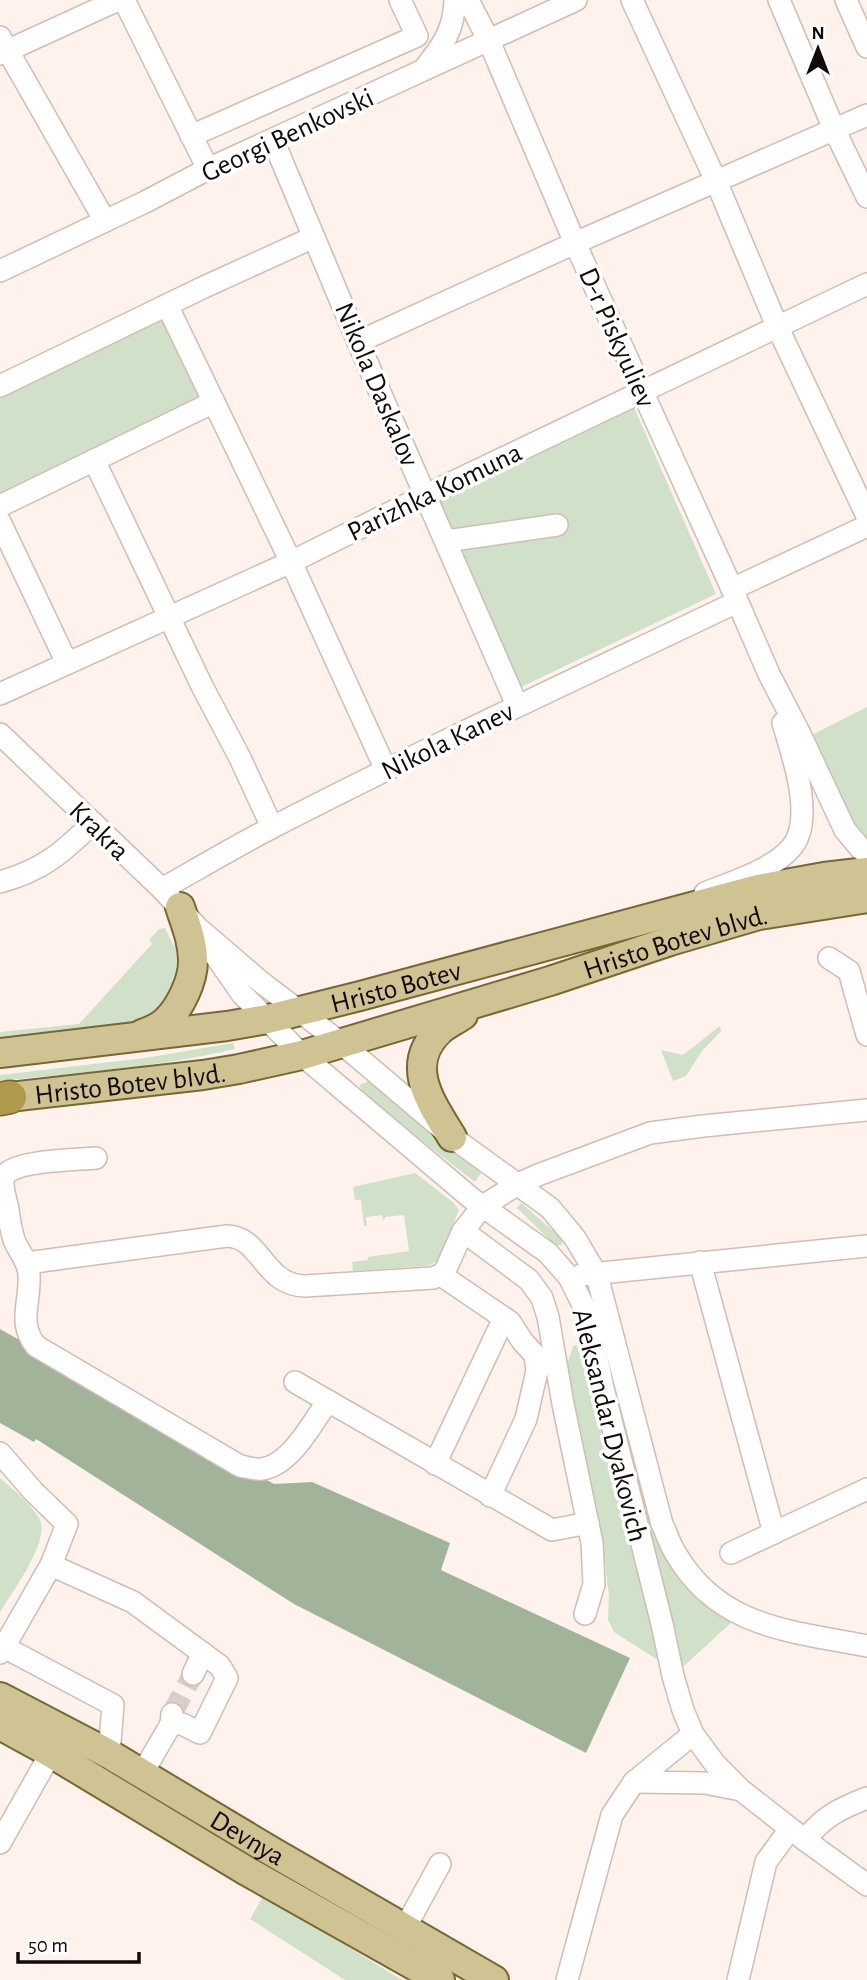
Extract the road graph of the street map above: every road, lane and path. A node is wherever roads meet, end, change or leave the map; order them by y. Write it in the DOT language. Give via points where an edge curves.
graph roads {
  1 [pos="118,0"];
  2 [pos="124,0"];
  3 [pos="400,0"];
  4 [pos="455,0"];
  5 [pos="468,0"];
  6 [pos="576,0"];
  7 [pos="632,0"];
  8 [pos="779,0"];
  9 [pos="846,0"];
  10 [pos="489,41"];
  11 [pos="3,47"];
  12 [pos="867,47"];
  13 [pos="422,72"];
  14 [pos="867,115"];
  15 [pos="834,129"];
  16 [pos="191,136"];
  17 [pos="273,140"];
  18 [pos="208,170"];
  19 [pos="716,181"];
  20 [pos="867,197"];
  21 [pos="105,221"];
  22 [pos="314,237"];
  23 [pos="575,243"];
  24 [pos="0,271"];
  25 [pos="867,284"];
  26 [pos="167,305"];
  27 [pos="777,326"];
  28 [pos="359,342"];
  29 [pos="0,386"];
  30 [pos="642,391"];
  31 [pos="214,402"];
  32 [pos="94,460"];
  33 [pos="425,495"];
  34 [pos="0,506"];
  35 [pos="867,516"];
  36 [pos="0,522"];
  37 [pos="556,525"];
  38 [pos="867,526"];
  39 [pos="446,541"];
  40 [pos="291,562"];
  41 [pos="735,596"];
  42 [pos="168,617"];
  43 [pos="67,663"];
  44 [pos="769,674"];
  45 [pos="0,694"];
  46 [pos="517,705"];
  47 [pos="0,734"];
  48 [pos="386,770"];
  49 [pos="93,823"];
  50 [pos="272,827"];
  51 [pos="865,858"];
  52 [pos="0,882"];
  53 [pos="171,898"];
  54 [pos="867,898"];
  55 [pos="644,918"];
  56 [pos="198,928"];
  57 [pos="829,958"];
  58 [pos="489,1000"];
  59 [pos="299,1012"];
  60 [pos="268,1019"];
  61 [pos="867,1035"];
  62 [pos="136,1037"];
  63 [pos="341,1043"];
  64 [pos="0,1053"];
  65 [pos="302,1055"];
  66 [pos="3,1098"];
  67 [pos="867,1110"];
  68 [pos="452,1137"];
  69 [pos="96,1158"];
  70 [pos="519,1184"];
  71 [pos="483,1206"];
  72 [pos="463,1231"];
  73 [pos="867,1246"];
  74 [pos="700,1262"];
  75 [pos="27,1263"];
  76 [pos="564,1270"];
  77 [pos="594,1272"];
  78 [pos="441,1275"];
  79 [pos="532,1284"];
  80 [pos="586,1311"];
  81 [pos="504,1318"];
  82 [pos="295,1382"];
  83 [pos="328,1401"];
  84 [pos="0,1453"];
  85 [pos="435,1464"];
  86 [pos="867,1489"];
  87 [pos="490,1496"];
  88 [pos="588,1523"];
  89 [pos="774,1533"];
  90 [pos="731,1553"];
  91 [pos="51,1565"];
  92 [pos="585,1614"];
  93 [pos="867,1646"];
  94 [pos="2,1650"];
  95 [pos="203,1653"];
  96 [pos="193,1674"];
  97 [pos="0,1697"];
  98 [pos="0,1725"];
  99 [pos="693,1734"];
  100 [pos="51,1753"];
  101 [pos="108,1754"];
  102 [pos="142,1774"];
  103 [pos="634,1782"];
  104 [pos="741,1790"];
  105 [pos="867,1798"];
  106 [pos="798,1835"];
  107 [pos="0,1843"];
  108 [pos="440,1864"];
  109 [pos="867,1885"];
  110 [pos="405,1928"];
  111 [pos="440,1980"];
  112 [pos="494,1980"];
  113 [pos="567,1980"];
  114 [pos="738,1980"];
  1 -- 11 [label="street"];
  2 -- 16 [label="street"];
  3 -- 16 [label="street" via="417,36"];
  4 -- 13 [label="street" via="455,17 444,44"];
  5 -- 10 [label="street, D-r Piskyuliev"];
  6 -- 10 [label="street, Georgi Benkovski"];
  7 -- 19 [label="street"];
  8 -- 15 [label="street"];
  9 -- 12 [label="street"];
  10 -- 13 [label="street, Georgi Benkovski"];
  10 -- 23 [label="street, D-r Piskyuliev"];
  11 -- 21 [label="street"];
  13 -- 17 [label="street, Georgi Benkovski"];
  14 -- 15 [label="street"];
  15 -- 19 [label="street"];
  15 -- 20 [label="street"];
  16 -- 18 [label="street"];
  17 -- 18 [label="street, Georgi Benkovski"];
  17 -- 22 [label="street, Nikola Daskalov"];
  18 -- 21 [label="street, Georgi Benkovski"];
  19 -- 23 [label="street"];
  19 -- 27 [label="street"];
  21 -- 24 [label="street, Georgi Benkovski"];
  22 -- 26 [label="street"];
  22 -- 28 [label="street, Nikola Daskalov"];
  23 -- 28 [label="street"];
  23 -- 30 [label="street, D-r Piskyuliev"];
  25 -- 27 [label="street, Parizhka Komuna"];
  26 -- 29 [label="street"];
  26 -- 31 [label="street"];
  27 -- 30 [label="street, Parizhka Komuna"];
  27 -- 35 [label="street"];
  28 -- 33 [label="street, Nikola Daskalov"];
  30 -- 33 [label="street, Parizhka Komuna"];
  30 -- 41 [label="street, D-r Piskyuliev"];
  31 -- 32 [label="street"];
  31 -- 40 [label="street"];
  32 -- 34 [label="street"];
  32 -- 42 [label="street"];
  33 -- 39 [label="street, Nikola Daskalov"];
  33 -- 40 [label="street, Parizhka Komuna"];
  36 -- 43 [label="street"];
  37 -- 39 [label="street"];
  38 -- 41 [label="street, Nikola Kanev"];
  39 -- 46 [label="street, Nikola Daskalov"];
  40 -- 42 [label="street, Parizhka Komuna"];
  40 -- 48 [label="street"];
  41 -- 44 [label="street, D-r Piskyuliev"];
  41 -- 46 [label="street, Nikola Kanev"];
  42 -- 43 [label="street, Parizhka Komuna"];
  42 -- 50 [label="street"];
  43 -- 45 [label="street, Parizhka Komuna"];
  44 -- 51 [label="street, D-r Piskyuliev" via="845,830"];
  44 -- 55 [label="street, D-r Piskyuliev" via="800,789 802,819 793,847 755,872"];
  46 -- 48 [label="street, Nikola Kanev"];
  47 -- 49 [label="street, Krakra"];
  48 -- 50 [label="street, Nikola Kanev"];
  49 -- 52 [label="street" via="63,853 25,875"];
  49 -- 53 [label="street, Krakra"];
  50 -- 53 [label="street, Nikola Kanev"];
  51 -- 55 [label="main road" via="824,877"];
  53 -- 56 [label="street, Krakra"];
  53 -- 62 [label="main road" via="191,941 190,980 166,1021"];
  54 -- 58 [label="main road, Hristo Botev blvd." via="759,915"];
  55 -- 59 [label="main road, Hristo Botev blvd."];
  56 -- 59 [label="street, Krakra"];
  56 -- 60 [label="street, Krakra" via="242,994"];
  57 -- 61 [label="street" via="849,971"];
  58 -- 63 [label="main road, Hristo Botev"];
  58 -- 68 [label="main road" via="441,1028 425,1053 422,1065 428,1098"];
  59 -- 60 [label="main road, Hristo Botev"];
  59 -- 63 [label="street, Aleksandar Dyakovich"];
  60 -- 62 [label="main road, Hristo Botev blvd."];
  60 -- 65 [label="street, Aleksandar Dyakovich"];
  62 -- 64 [label="main road, Hristo Botev blvd."];
  63 -- 65 [label="main road, Hristo Botev"];
  63 -- 68 [label="street, Aleksandar Dyakovich"];
  65 -- 66 [label="main road, Hristo Botev blvd." via="239,1069"];
  65 -- 71 [label="street, Aleksandar Dyakovich"];
  67 -- 70 [label="street" via="650,1133"];
  68 -- 70 [label="street, Aleksandar Dyakovich"];
  69 -- 75 [label="street" via="30,1163 11,1168 4,1176 14,1241"];
  70 -- 71 [label="street"];
  70 -- 77 [label="street, Aleksandar Dyakovich" via="551,1208"];
  71 -- 72 [label="street"];
  71 -- 76 [label="street, Aleksandar Dyakovich"];
  72 -- 78 [label="street"];
  72 -- 79 [label="street"];
  73 -- 74 [label="street"];
  74 -- 77 [label="street"];
  74 -- 89 [label="street"];
  75 -- 78 [label="street" via="227,1236 245,1241 290,1285"];
  75 -- 83 [label="street" via="25,1323 36,1346 240,1466 260,1470 276,1465 291,1453"];
  76 -- 77 [label="street"];
  76 -- 79 [label="street"];
  76 -- 80 [label="street, Aleksandar Dyakovich"];
  77 -- 80 [label="street"];
  77 -- 93 [label="street, Aleksandar Dyakovich" via="662,1524 687,1571 733,1613 770,1627"];
  78 -- 81 [label="street"];
  79 -- 88 [label="street" via="548,1317"];
  80 -- 99 [label="street, Aleksandar Dyakovich" via="673,1676"];
  81 -- 85 [label="street"];
  81 -- 87 [label="street" via="535,1355 537,1371 526,1419"];
  82 -- 83 [label="street"];
  83 -- 85 [label="street"];
  84 -- 91 [label="street" via="67,1524"];
  85 -- 87 [label="street"];
  86 -- 89 [label="street"];
  87 -- 88 [label="street" via="552,1530"];
  88 -- 92 [label="street" via="594,1584"];
  89 -- 90 [label="street"];
  91 -- 94 [label="street"];
  91 -- 95 [label="street" via="134,1602"];
  94 -- 101 [label="street" via="113,1705"];
  95 -- 96 [label="street"];
  95 -- 102 [label="street" via="227,1678 220,1694 200,1733 171,1719"];
  97 -- 101 [label="main road, Devnya"];
  98 -- 100 [label="main road, Devnya"];
  99 -- 103 [label="street"];
  99 -- 104 [label="street, Aleksandar Dyakovich"];
  100 -- 107 [label="street"];
  100 -- 111 [label="main road, Devnya"];
  101 -- 102 [label="main road, Devnya"];
  102 -- 110 [label="main road, Devnya"];
  103 -- 104 [label="street" via="705,1783"];
  103 -- 113 [label="street" via="612,1815"];
  104 -- 106 [label="street, Aleksandar Dyakovich"];
  105 -- 106 [label="street" via="836,1810"];
  106 -- 109 [label="street, Aleksandar Dyakovich"];
  106 -- 114 [label="street" via="766,1862"];
  108 -- 110 [label="street"];
  110 -- 112 [label="main road, Devnya"];
}
